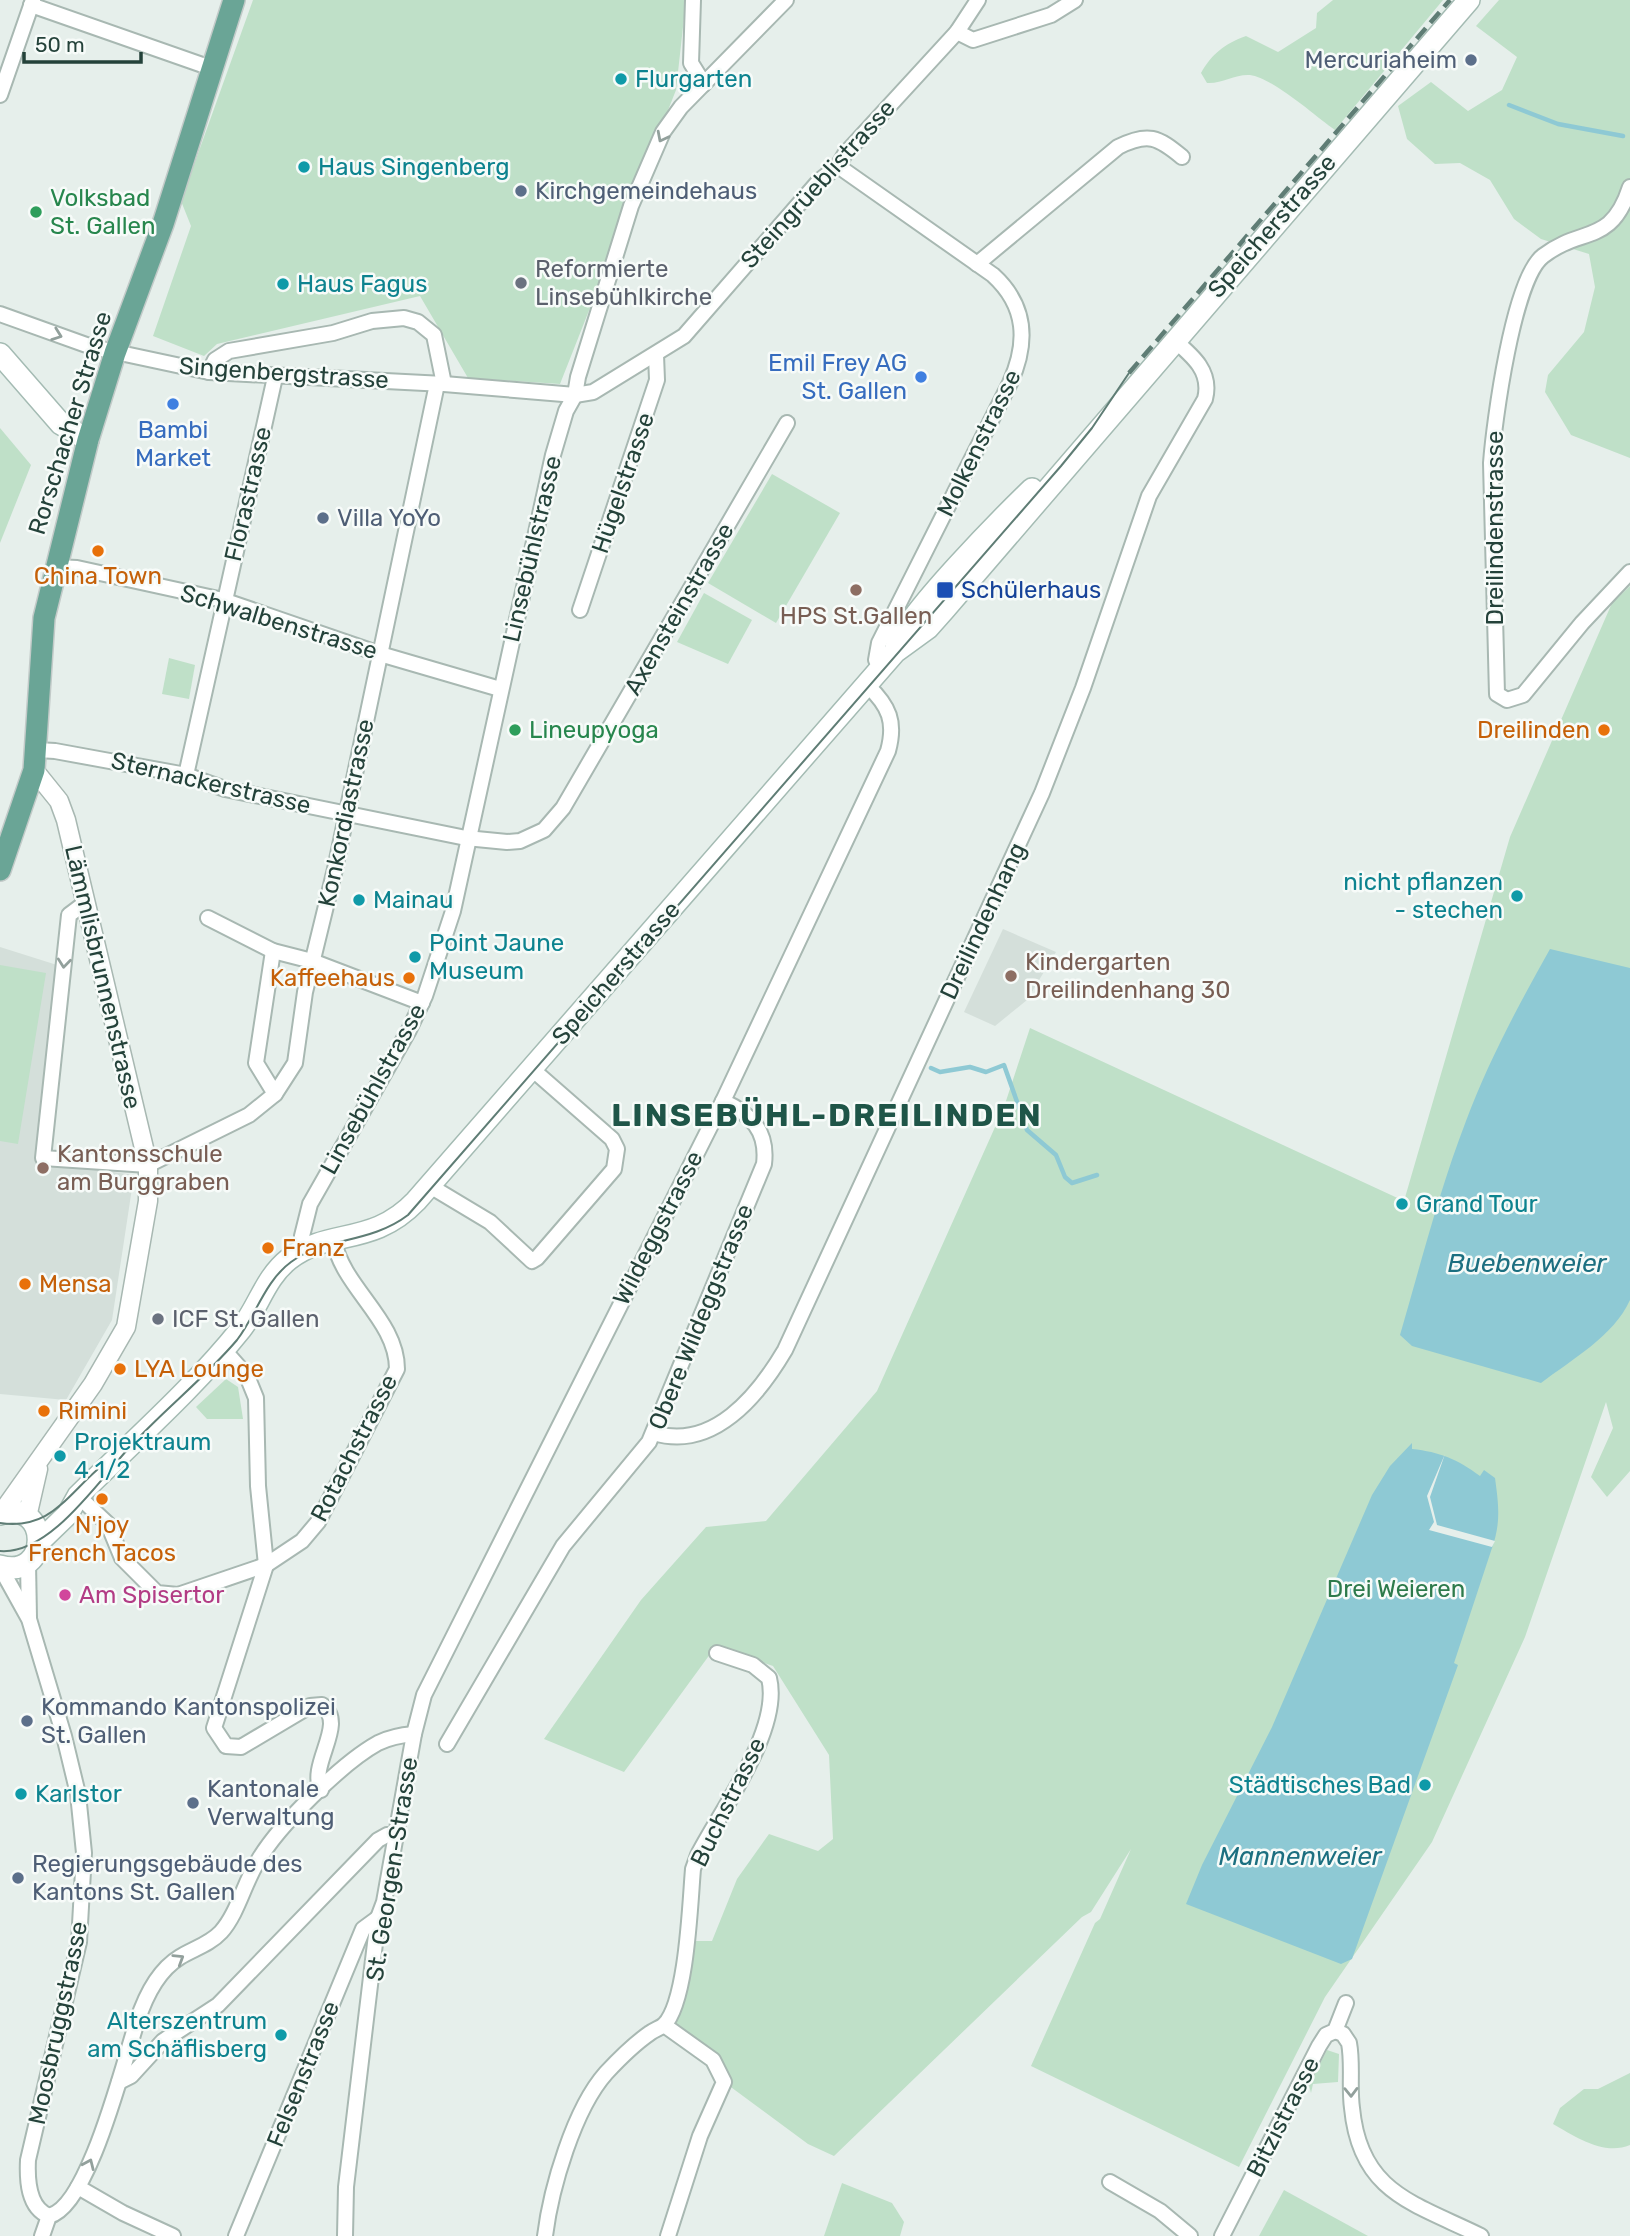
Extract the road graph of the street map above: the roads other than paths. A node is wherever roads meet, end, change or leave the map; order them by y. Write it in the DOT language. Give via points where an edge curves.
graph roads {
  1 [pos="234,0"];
  2 [pos="693,0"];
  3 [pos="786,0"];
  4 [pos="978,0"];
  5 [pos="1075,0"];
  6 [pos="1469,0"];
  7 [pos="32,3"];
  8 [pos="957,32"];
  9 [pos="211,68"];
  10 [pos="704,84"];
  11 [pos="0,95"];
  12 [pos="1182,158"];
  13 [pos="838,166"];
  14 [pos="1630,187"];
  15 [pos="977,264"];
  16 [pos="0,314"];
  17 [pos="1174,340"];
  18 [pos="115,353"];
  19 [pos="0,354"];
  20 [pos="656,355"];
  21 [pos="209,372"];
  22 [pos="275,377"];
  23 [pos="440,384"];
  24 [pos="575,395"];
  25 [pos="787,423"];
  26 [pos="88,440"];
  27 [pos="55,567"];
  28 [pos="1630,572"];
  29 [pos="223,600"];
  30 [pos="580,610"];
  31 [pos="380,654"];
  32 [pos="888,660"];
  33 [pos="867,685"];
  34 [pos="500,689"];
  35 [pos="36,760"];
  36 [pos="186,775"];
  37 [pos="346,813"];
  38 [pos="467,838"];
  39 [pos="0,870"];
  40 [pos="85,903"];
  41 [pos="208,918"];
  42 [pos="273,951"];
  43 [pos="312,961"];
  44 [pos="422,1003"];
  45 [pos="532,1069"];
  46 [pos="275,1094"];
  47 [pos="723,1101"];
  48 [pos="148,1165"];
  49 [pos="430,1186"];
  50 [pos="334,1241"];
  51 [pos="306,1248"];
  52 [pos="223,1349"];
  53 [pos="654,1433"];
  54 [pos="41,1460"];
  55 [pos="78,1496"];
  56 [pos="1,1514"];
  57 [pos="33,1527"];
  58 [pos="28,1563"];
  59 [pos="266,1565"];
  60 [pos="0,1566"];
  61 [pos="29,1619"];
  62 [pos="717,1653"];
  63 [pos="414,1734"];
  64 [pos="447,1744"];
  65 [pos="321,1790"];
  66 [pos="397,1835"];
  67 [pos="378,1918"];
  68 [pos="1346,2003"];
  69 [pos="664,2025"];
  70 [pos="1335,2031"];
  71 [pos="119,2082"];
  72 [pos="1110,2182"];
  73 [pos="78,2187"];
  74 [pos="50,2216"];
  75 [pos="42,2236"];
  76 [pos="173,2236"];
  77 [pos="236,2236"];
  78 [pos="345,2236"];
  79 [pos="545,2236"];
  80 [pos="668,2236"];
  81 [pos="1190,2236"];
  82 [pos="1222,2236"];
  83 [pos="1481,2236"];
  1 -- 9 [label="main road, Rorschacher Strasse"];
  2 -- 10 [label="street" via="691,63"];
  3 -- 10 [label="street, Linsebühlstrasse"];
  4 -- 8 [label="street, Steingrüeblistrasse"];
  5 -- 8 [label="street" via="1051,15 973,40"];
  6 -- 17 [label="main road, Speicherstrasse"];
  7 -- 9 [label="street"];
  7 -- 11 [label="street"];
  8 -- 13 [label="street, Steingrüeblistrasse"];
  9 -- 18 [label="main road, Rorschacher Strasse" via="163,224"];
  10 -- 24 [label="street, Linsebühlstrasse, one-way" via="663,132 631,206"];
  12 -- 15 [label="street" via="1152,138 1137,138 1118,147"];
  13 -- 15 [label="street, Molkenstrasse"];
  13 -- 20 [label="street, Steingrüeblistrasse" via="824,176 684,336"];
  14 -- 28 [label="street, Dreilindenstrasse" via="1623,210 1600,232 1541,257 1524,285 1491,463 1497,694 1507,699 1523,695"];
  15 -- 32 [label="street, Molkenstrasse" via="1003,284 1019,311 1024,341 1020,361 879,643 876,660"];
  16 -- 18 [label="street, Singenbergstrasse, one-way"];
  17 -- 32 [label="main road, Speicherstrasse" via="1077,453 981,541 898,639"];
  17 -- 53 [label="street, Dreilindenhang" via="1204,372 1205,399 1149,496 1042,793 785,1350 748,1400 712,1428 686,1438"];
  18 -- 21 [label="street, Singenbergstrasse"];
  18 -- 26 [label="main road, Rorschacher Strasse"];
  19 -- 26 [label="main road" via="61,424"];
  20 -- 24 [label="street, Steingrüeblistrasse" via="593,392"];
  20 -- 30 [label="street, Hügelstrasse" via="657,380"];
  21 -- 22 [label="street, Singenbergstrasse"];
  21 -- 23 [label="street" via="215,360 229,351 404,318 434,335"];
  22 -- 23 [label="street, Singenbergstrasse"];
  22 -- 29 [label="street, Florastrasse"];
  23 -- 24 [label="street, Singenbergstrasse"];
  23 -- 31 [label="street, Konkordiastrasse"];
  24 -- 34 [label="street, Linsebühlstrasse" via="553,455"];
  25 -- 38 [label="street, Axensteinstrasse" via="554,821 520,841"];
  26 -- 27 [label="main road, Rorschacher Strasse"];
  27 -- 29 [label="street, Schwalbenstrasse"];
  27 -- 35 [label="main road, Rorschacher Strasse" via="44,618"];
  29 -- 31 [label="street, Schwalbenstrasse"];
  29 -- 36 [label="street, Florastrasse"];
  31 -- 34 [label="street, Schwalbenstrasse"];
  31 -- 37 [label="street, Konkordiastrasse"];
  32 -- 33 [label="main road, Speicherstrasse"];
  33 -- 45 [label="main road, Speicherstrasse"];
  33 -- 47 [label="street, Wildeggstrasse" via="891,716 888,751"];
  34 -- 38 [label="street, Linsebühlstrasse"];
  35 -- 36 [label="street, Sternackerstrasse" via="67,752"];
  35 -- 39 [label="main road, Rorschacher Strasse"];
  35 -- 40 [label="street, Lämmlisbrunnenstrasse" via="60,801"];
  36 -- 37 [label="street, Sternackerstrasse" via="225,789"];
  37 -- 38 [label="street, Sternackerstrasse"];
  37 -- 43 [label="street, Konkordiastrasse"];
  38 -- 44 [label="street, Linsebühlstrasse" via="453,911"];
  40 -- 48 [label="street, Lämmlisbrunnenstrasse"];
  40 -- 48 [label="street, one-way" via="69,915 43,1158"];
  41 -- 42 [label="street"];
  42 -- 43 [label="street"];
  42 -- 46 [label="street" via="256,1063"];
  43 -- 44 [label="street"];
  43 -- 46 [label="street, Konkordiastrasse" via="295,1063"];
  44 -- 51 [label="street, Linsebühlstrasse" via="314,1196 302,1236"];
  45 -- 49 [label="main road, Speicherstrasse"];
  45 -- 49 [label="street" via="612,1139 617,1149 614,1168 537,1258 532,1261 490,1222"];
  46 -- 48 [label="street, Konkordiastrasse" via="249,1115"];
  47 -- 53 [label="street, Obere Wildeggstrasse" via="760,1128 765,1141 764,1164"];
  47 -- 63 [label="street, Wildeggstrasse" via="434,1673"];
  48 -- 54 [label="street, Lämmlisbrunnenstrasse" via="148,1201 126,1327"];
  49 -- 50 [label="main road, Speicherstrasse" via="403,1215 383,1227"];
  50 -- 51 [label="main road, Speicherstrasse"];
  50 -- 59 [label="street, Rotachstrasse" via="339,1261 388,1335 397,1369 318,1522 302,1541"];
  51 -- 52 [label="main road" via="275,1271 243,1327"];
  52 -- 55 [label="main road"];
  52 -- 59 [label="street" via="247,1376 256,1398"];
  53 -- 64 [label="street, Obere Wildeggstrasse" via="563,1546"];
  54 -- 56 [label="street, Lämmlisbrunnenstrasse"];
  54 -- 57 [label="street, Lämmlisbrunnenstrasse"];
  55 -- 57 [label="main road" via="68,1514"];
  55 -- 59 [label="street, Rotachstrasse" via="108,1524 122,1559 157,1593 178,1595"];
  56 -- 57 [label="main road" via="16,1512"];
  57 -- 58 [label="main road"];
  58 -- 60 [label="main road"];
  58 -- 61 [label="street, Moosbruggstrasse"];
  59 -- 65 [label="street" via="214,1728 226,1746 241,1747 310,1706 322,1705 330,1712 331,1723 318,1776"];
  60 -- 61 [label="street, Moosbruggstrasse"];
  61 -- 74 [label="street, Moosbruggstrasse" via="73,1770 84,1853 77,1952 28,2160 31,2194 37,2208"];
  62 -- 69 [label="street, Buchstrasse" via="754,1665 766,1674 771,1686 768,1710 763,1734 693,1869 682,1976"];
  63 -- 65 [label="street, St. Georgen-Strasse" via="378,1743"];
  63 -- 66 [label="street, St. Georgen-Strasse"];
  71 -- 65 [label="street, St. Georgen-Strasse, one-way" via="152,1986 169,1965 222,1931 265,1851"];
  66 -- 67 [label="street, St. Georgen-Strasse"];
  66 -- 71 [label="street" via="383,1836 218,2005 163,2041 131,2076"];
  67 -- 77 [label="street, Felsenstrasse" via="363,1929"];
  67 -- 78 [label="street, St. Georgen-Strasse" via="345,2187"];
  68 -- 70 [label="street, Bitzistrasse"];
  69 -- 79 [label="street" via="610,2069 584,2106 569,2142"];
  69 -- 80 [label="street" via="713,2060 724,2082 700,2136"];
  70 -- 82 [label="street, Bitzistrasse" via="1319,2046"];
  70 -- 83 [label="street, one-way" via="1349,2043 1354,2131 1367,2164 1399,2194"];
  73 -- 71 [label="street, St. Georgen-Strasse, one-way"];
  72 -- 81 [label="street" via="1160,2211"];
  73 -- 74 [label="street, St. Georgen-Strasse" via="60,2212"];
  73 -- 76 [label="street"];
  74 -- 75 [label="street, St. Georgen-Strasse"];
}
